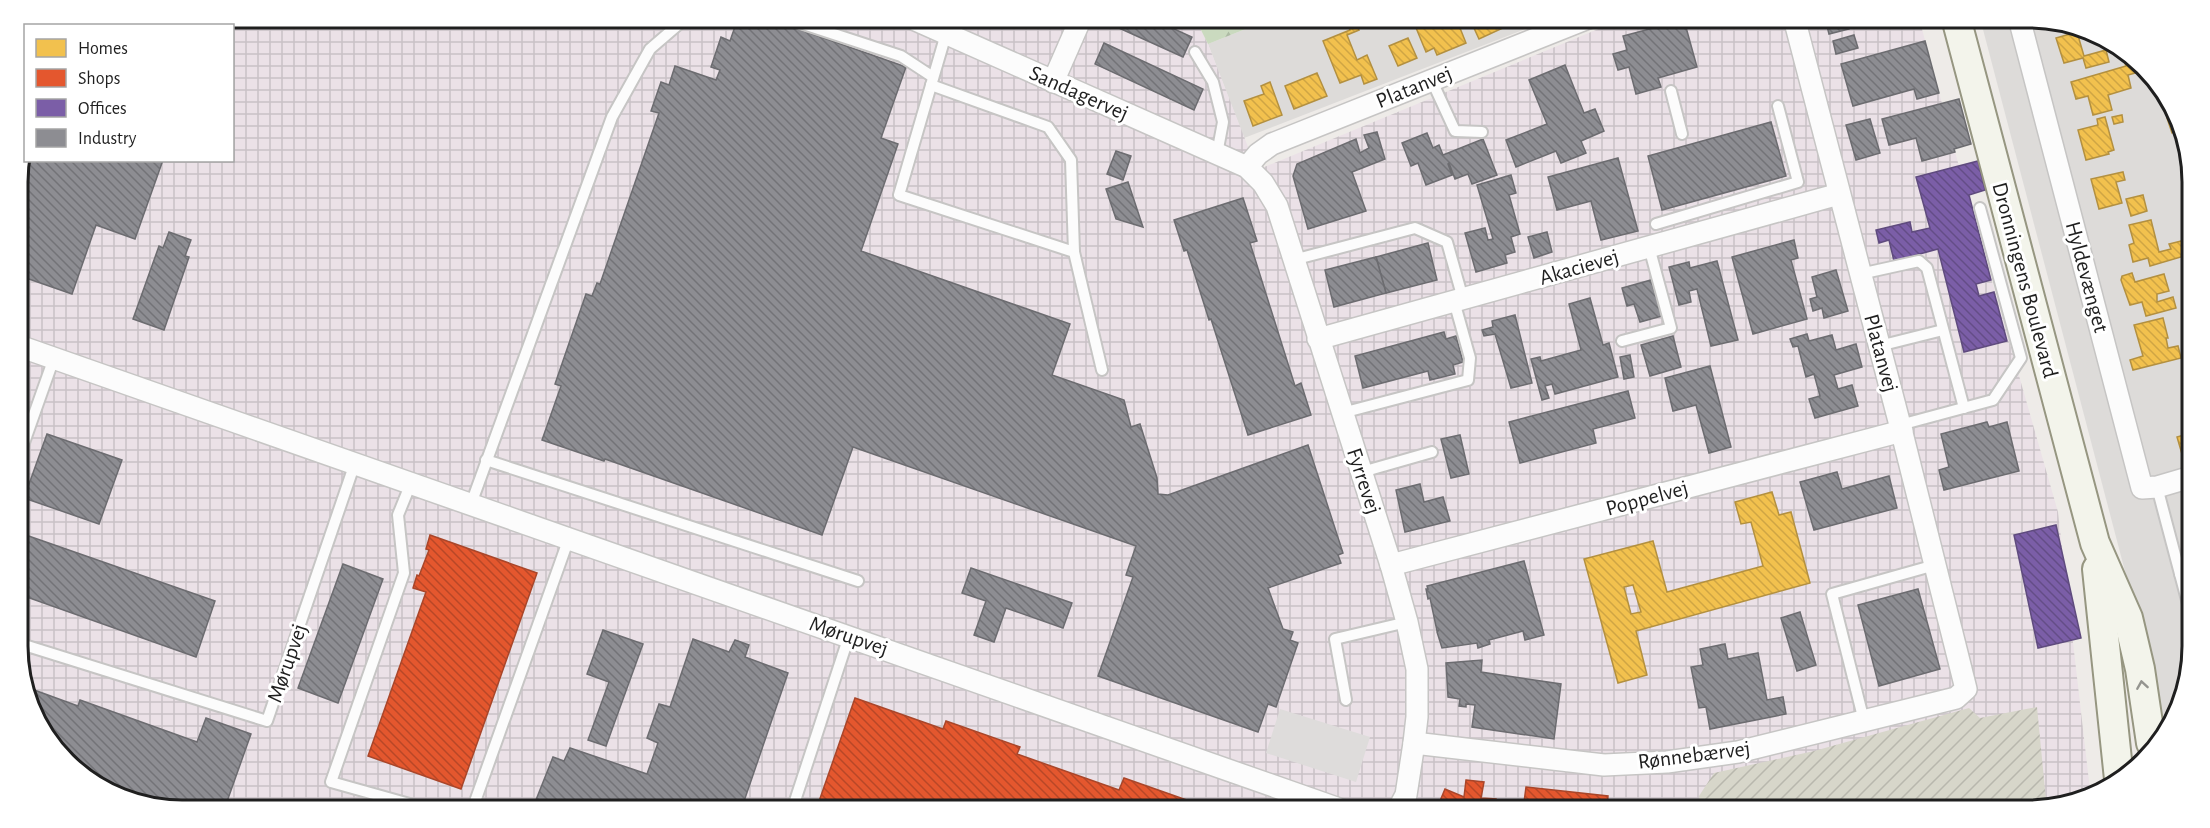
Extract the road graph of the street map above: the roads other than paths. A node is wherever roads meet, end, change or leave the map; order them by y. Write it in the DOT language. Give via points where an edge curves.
graph roads {
  1 [pos="674,28"];
  2 [pos="815,28"];
  3 [pos="933,28"];
  4 [pos="1077,28"];
  5 [pos="1563,28"];
  6 [pos="1797,28"];
  7 [pos="1959,28"];
  8 [pos="2022,28"];
  9 [pos="946,34"];
  10 [pos="1195,52"];
  11 [pos="932,81"];
  12 [pos="1431,81"];
  13 [pos="1053,82"];
  14 [pos="1671,91"];
  15 [pos="1778,106"];
  16 [pos="1482,132"];
  17 [pos="1682,134"];
  18 [pos="1217,154"];
  19 [pos="1247,167"];
  20 [pos="1839,194"];
  21 [pos="1980,208"];
  22 [pos="1656,224"];
  23 [pos="1649,247"];
  24 [pos="1074,252"];
  25 [pos="1293,260"];
  26 [pos="1860,274"];
  27 [pos="1458,300"];
  28 [pos="1943,330"];
  29 [pos="1318,339"];
  30 [pos="1622,341"];
  31 [pos="1879,346"];
  32 [pos="29,349"];
  33 [pos="54,358"];
  34 [pos="1102,370"];
  35 [pos="1964,408"];
  36 [pos="1342,413"];
  37 [pos="1901,428"];
  38 [pos="28,430"];
  39 [pos="1432,453"];
  40 [pos="486,460"];
  41 [pos="355,463"];
  42 [pos="1362,472"];
  43 [pos="2182,480"];
  44 [pos="411,483"];
  45 [pos="2157,487"];
  46 [pos="471,504"];
  47 [pos="569,538"];
  48 [pos="2095,543"];
  49 [pos="1391,565"];
  50 [pos="1935,565"];
  51 [pos="2180,574"];
  52 [pos="858,581"];
  53 [pos="2182,582"];
  54 [pos="1407,622"];
  55 [pos="2103,622"];
  56 [pos="849,636"];
  57 [pos="28,646"];
  58 [pos="1966,689"];
  59 [pos="1346,700"];
  60 [pos="1864,721"];
  61 [pos="2150,738"];
  62 [pos="1414,743"];
  63 [pos="2133,757"];
  64 [pos="2118,770"];
  65 [pos="1312,799"];
  66 [pos="1404,799"];
  67 [pos="395,800"];
  68 [pos="476,800"];
  69 [pos="795,800"];
  1 -- 40 [label="lane" via="650,49 612,117"];
  2 -- 11 [label="lane" via="901,57"];
  3 -- 9 [label="street, Sandagervej"];
  4 -- 13 [label="street"];
  5 -- 12 [label="street, Platanvej"];
  6 -- 20 [label="street, Platanvej"];
  7 -- 48 [label="main road, Dronningens Boulevard"];
  8 -- 45 [label="street, Hyldevænget" via="2142,488"];
  9 -- 11 [label="lane"];
  9 -- 13 [label="street, Sandagervej"];
  10 -- 18 [label="lane" via="1213,82 1223,122"];
  11 -- 24 [label="lane" via="1048,127 1071,160"];
  11 -- 24 [label="lane" via="899,195"];
  12 -- 16 [label="lane" via="1455,130"];
  12 -- 19 [label="street, Platanvej" via="1272,144"];
  13 -- 18 [label="street, Sandagervej"];
  14 -- 17 [label="lane"];
  15 -- 22 [label="lane" via="1798,182"];
  18 -- 19 [label="street, Sandagervej"];
  19 -- 25 [label="street, Fyrrevej" via="1263,183 1276,206"];
  20 -- 23 [label="street, Akacievej"];
  20 -- 26 [label="street, Platanvej"];
  21 -- 35 [label="lane" via="2021,358 1993,400"];
  23 -- 27 [label="street, Akacievej"];
  23 -- 30 [label="lane" via="1671,328"];
  24 -- 34 [label="lane"];
  25 -- 27 [label="lane" via="1415,228 1447,242"];
  25 -- 29 [label="street, Fyrrevej"];
  26 -- 28 [label="lane" via="1919,261 1926,268"];
  26 -- 31 [label="street, Platanvej"];
  27 -- 29 [label="street, Akacievej"];
  27 -- 36 [label="lane" via="1470,358 1468,380"];
  28 -- 31 [label="lane"];
  28 -- 35 [label="lane"];
  29 -- 36 [label="street, Fyrrevej"];
  31 -- 37 [label="street, Platanvej"];
  32 -- 33 [label="street, Mørupvej"];
  33 -- 38 [label="lane"];
  33 -- 41 [label="street, Mørupvej"];
  35 -- 37 [label="lane"];
  36 -- 42 [label="street, Fyrrevej"];
  37 -- 49 [label="street, Poppelvej"];
  37 -- 50 [label="street, Platanvej"];
  39 -- 42 [label="lane"];
  40 -- 46 [label="lane"];
  40 -- 52 [label="lane"];
  41 -- 44 [label="street, Mørupvej"];
  41 -- 57 [label="lane, Mørupvej" via="267,721"];
  42 -- 49 [label="street, Fyrrevej"];
  43 -- 45 [label="street"];
  44 -- 46 [label="street, Mørupvej"];
  44 -- 67 [label="lane" via="399,515 404,573 331,782"];
  45 -- 51 [label="lane"];
  46 -- 47 [label="street, Mørupvej"];
  47 -- 56 [label="street, Mørupvej"];
  47 -- 68 [label="lane"];
  48 -- 55 [label="main road, Dronningens Boulevard"];
  61 -- 48 [label="main road, Dronningens Boulevard, one-way" via="2128,618"];
  49 -- 54 [label="street, Fyrrevej"];
  50 -- 58 [label="street, Platanvej"];
  50 -- 60 [label="lane" via="1832,594"];
  51 -- 53 [label="lane"];
  54 -- 59 [label="lane" via="1335,639"];
  54 -- 62 [label="street, Fyrrevej" via="1418,669"];
  55 -- 63 [label="main road" via="2122,679"];
  55 -- 64 [label="main road, Dronningens Boulevard"];
  56 -- 65 [label="street, Mørupvej"];
  56 -- 69 [label="lane"];
  58 -- 60 [label="street, Rønnebærvej" via="1956,698"];
  60 -- 62 [label="street, Rønnebærvej" via="1738,752 1667,762 1604,765"];
  62 -- 66 [label="street, Fyrrevej"];
}
